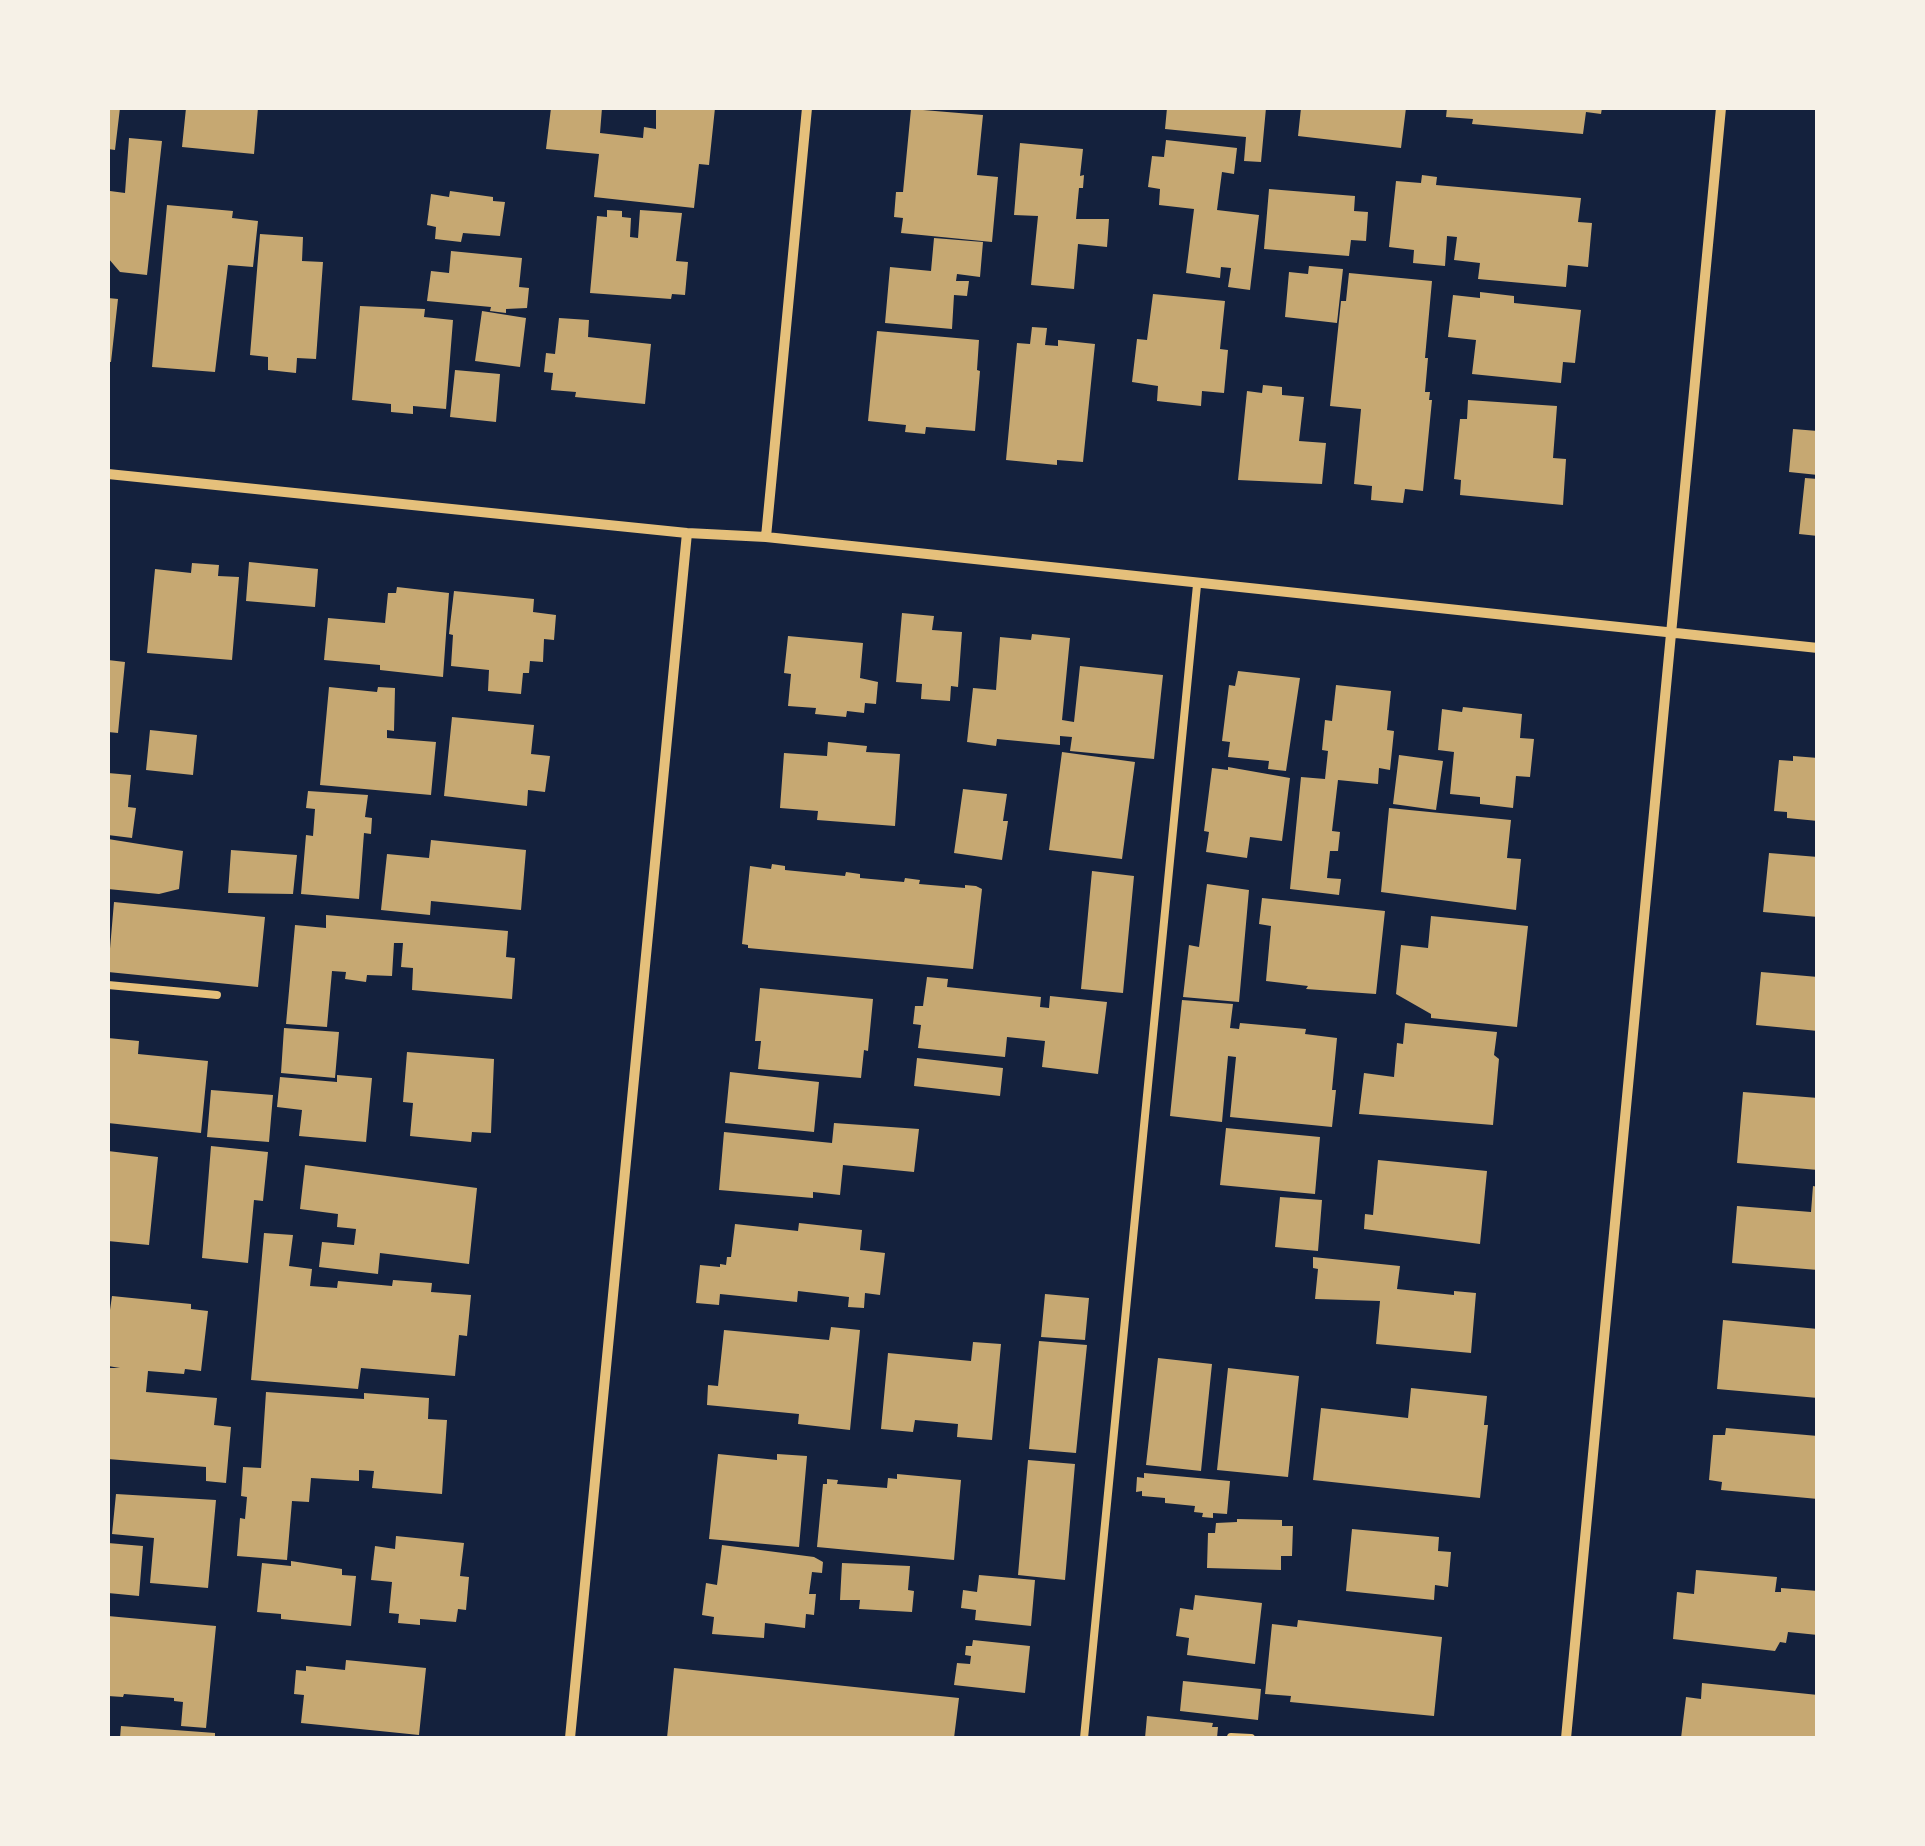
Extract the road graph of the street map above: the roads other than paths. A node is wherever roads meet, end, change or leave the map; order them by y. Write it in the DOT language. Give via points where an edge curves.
graph roads {
  1 [pos="807,108"];
  2 [pos="1721,108"];
  3 [pos="108,474"];
  4 [pos="687,534"];
  5 [pos="766,538"];
  6 [pos="1197,585"];
  7 [pos="1669,633"];
  8 [pos="1818,648"];
  9 [pos="108,984"];
  10 [pos="217,995"];
  11 [pos="1231,1736"];
  12 [pos="570,1738"];
  13 [pos="1084,1738"];
  14 [pos="1251,1738"];
  15 [pos="1566,1738"];
  1 -- 5 [label="street"];
  2 -- 7 [label="street"];
  3 -- 4 [label="street"];
  4 -- 5 [label="street"];
  4 -- 12 [label="street"];
  5 -- 6 [label="street"];
  6 -- 7 [label="street"];
  6 -- 13 [label="lane"];
  7 -- 8 [label="street"];
  7 -- 15 [label="street"];
  9 -- 10 [label="lane"];
  11 -- 14 [label="lane"];
}
